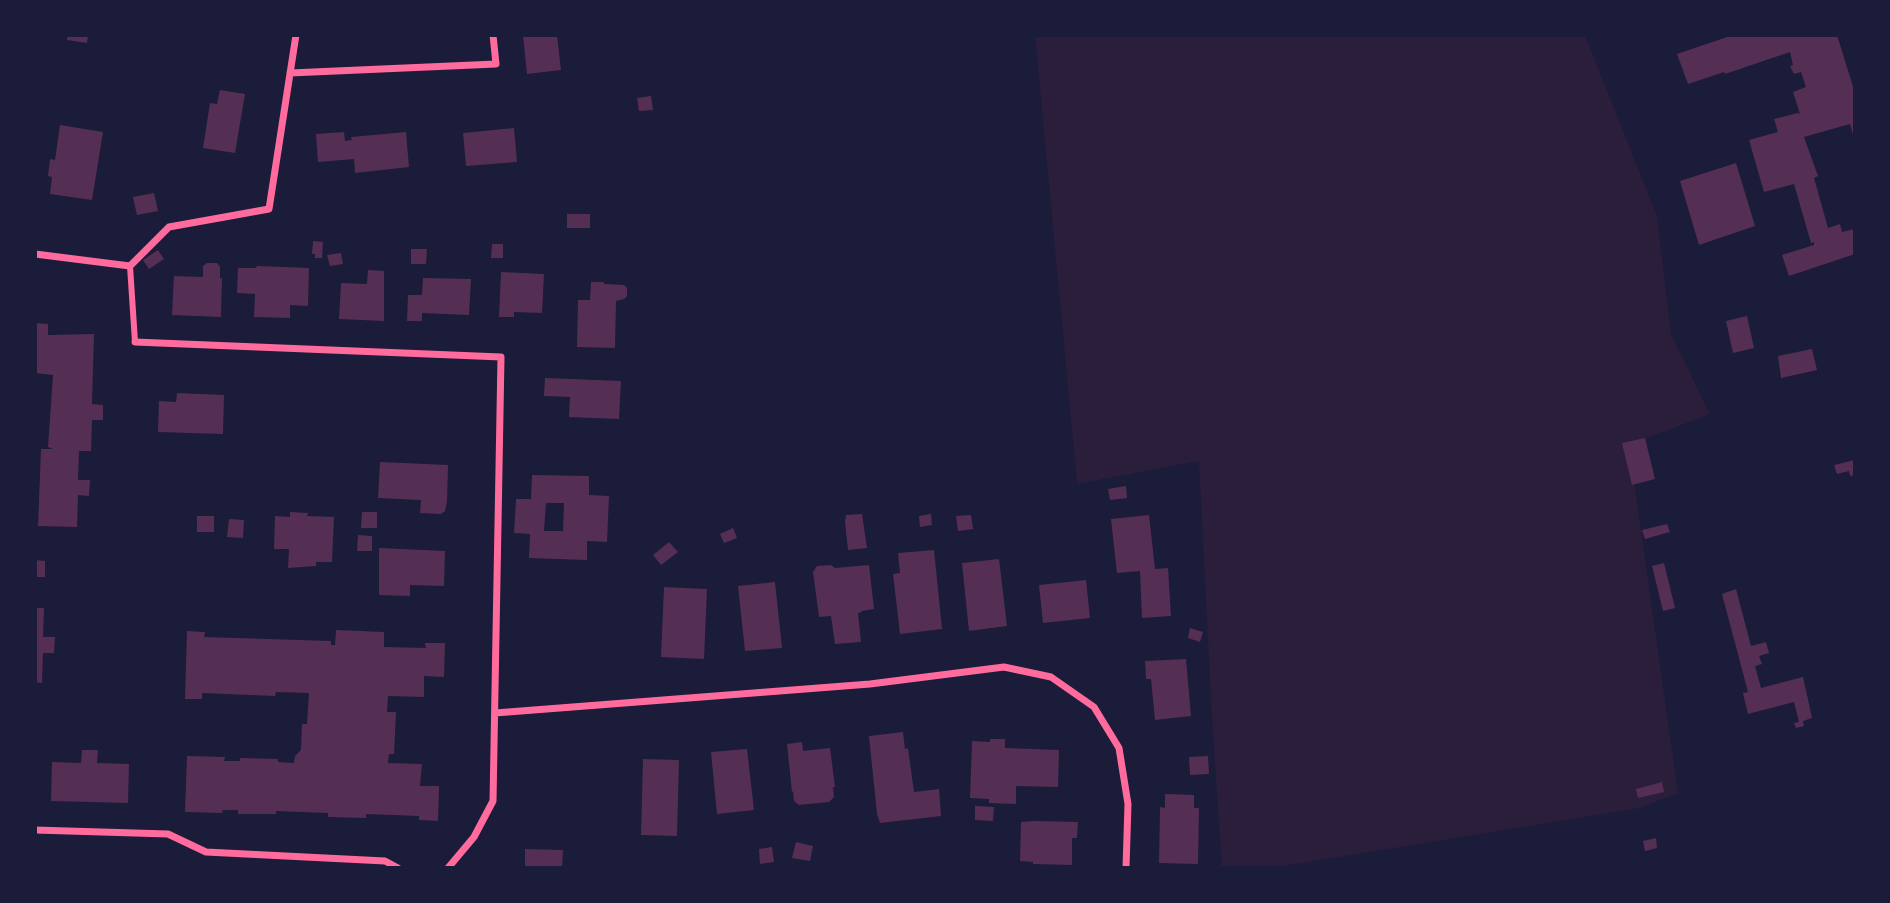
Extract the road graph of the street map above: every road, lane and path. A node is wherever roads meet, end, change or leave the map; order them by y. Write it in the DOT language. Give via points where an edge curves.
graph roads {
  1 [pos="296,35"];
  2 [pos="493,35"];
  3 [pos="290,73"];
  4 [pos="35,254"];
  5 [pos="130,266"];
  6 [pos="135,342"];
  7 [pos="495,713"];
  8 [pos="35,830"];
  9 [pos="397,868"];
  10 [pos="448,868"];
  11 [pos="1126,868"];
  1 -- 3 [label="street"];
  2 -- 3 [label="street" via="496,64"];
  3 -- 5 [label="street" via="269,209 169,227"];
  4 -- 5 [label="street"];
  5 -- 6 [label="street"];
  6 -- 7 [label="street" via="501,357"];
  7 -- 10 [label="street" via="493,801 474,837"];
  7 -- 11 [label="street" via="870,684 1004,667 1051,677 1094,707 1119,748 1129,804"];
  8 -- 9 [label="street" via="168,834 206,852 385,862"];
}
